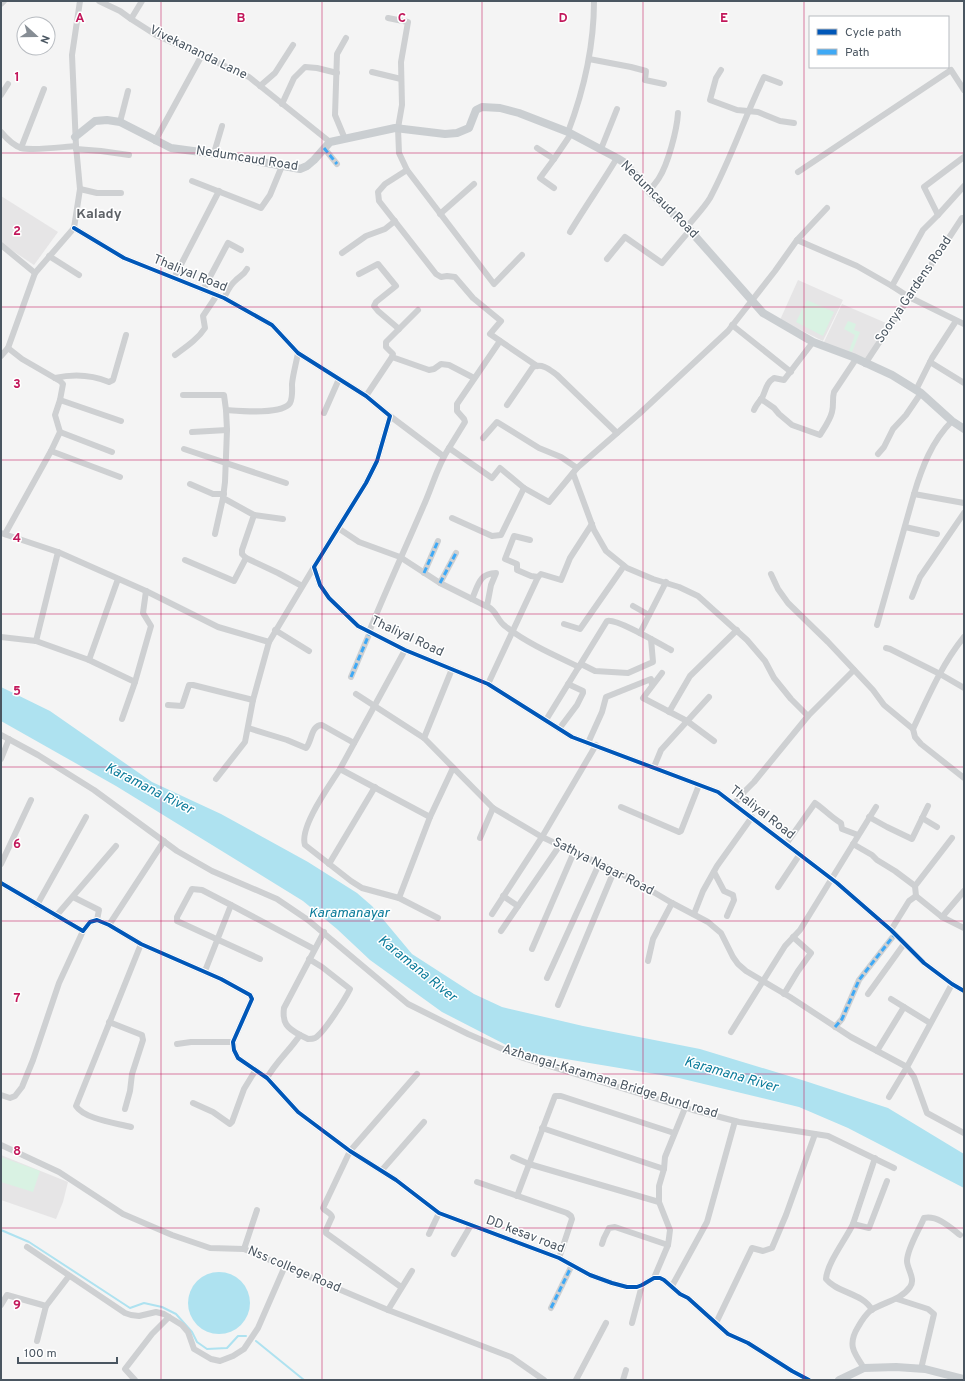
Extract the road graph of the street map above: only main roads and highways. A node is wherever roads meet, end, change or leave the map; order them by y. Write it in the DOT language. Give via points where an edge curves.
graph roads {
  1 [pos="75,137"];
  2 [pos="964,429"];
  3 [pos="964,1379"];
  4 [pos="839,1380"];
  1 -- 2 [label="main road, Nedumcaud Road" via="95,121 108,120 120,122 171,148 300,169 314,160 327,145 345,139 398,128 445,134 457,133 469,128 476,110 482,107 519,113 569,133 625,163 763,313 813,342 892,375 919,392"];
  3 -- 4 [label="main road" via="921,1368 896,1367 864,1368"];
}
